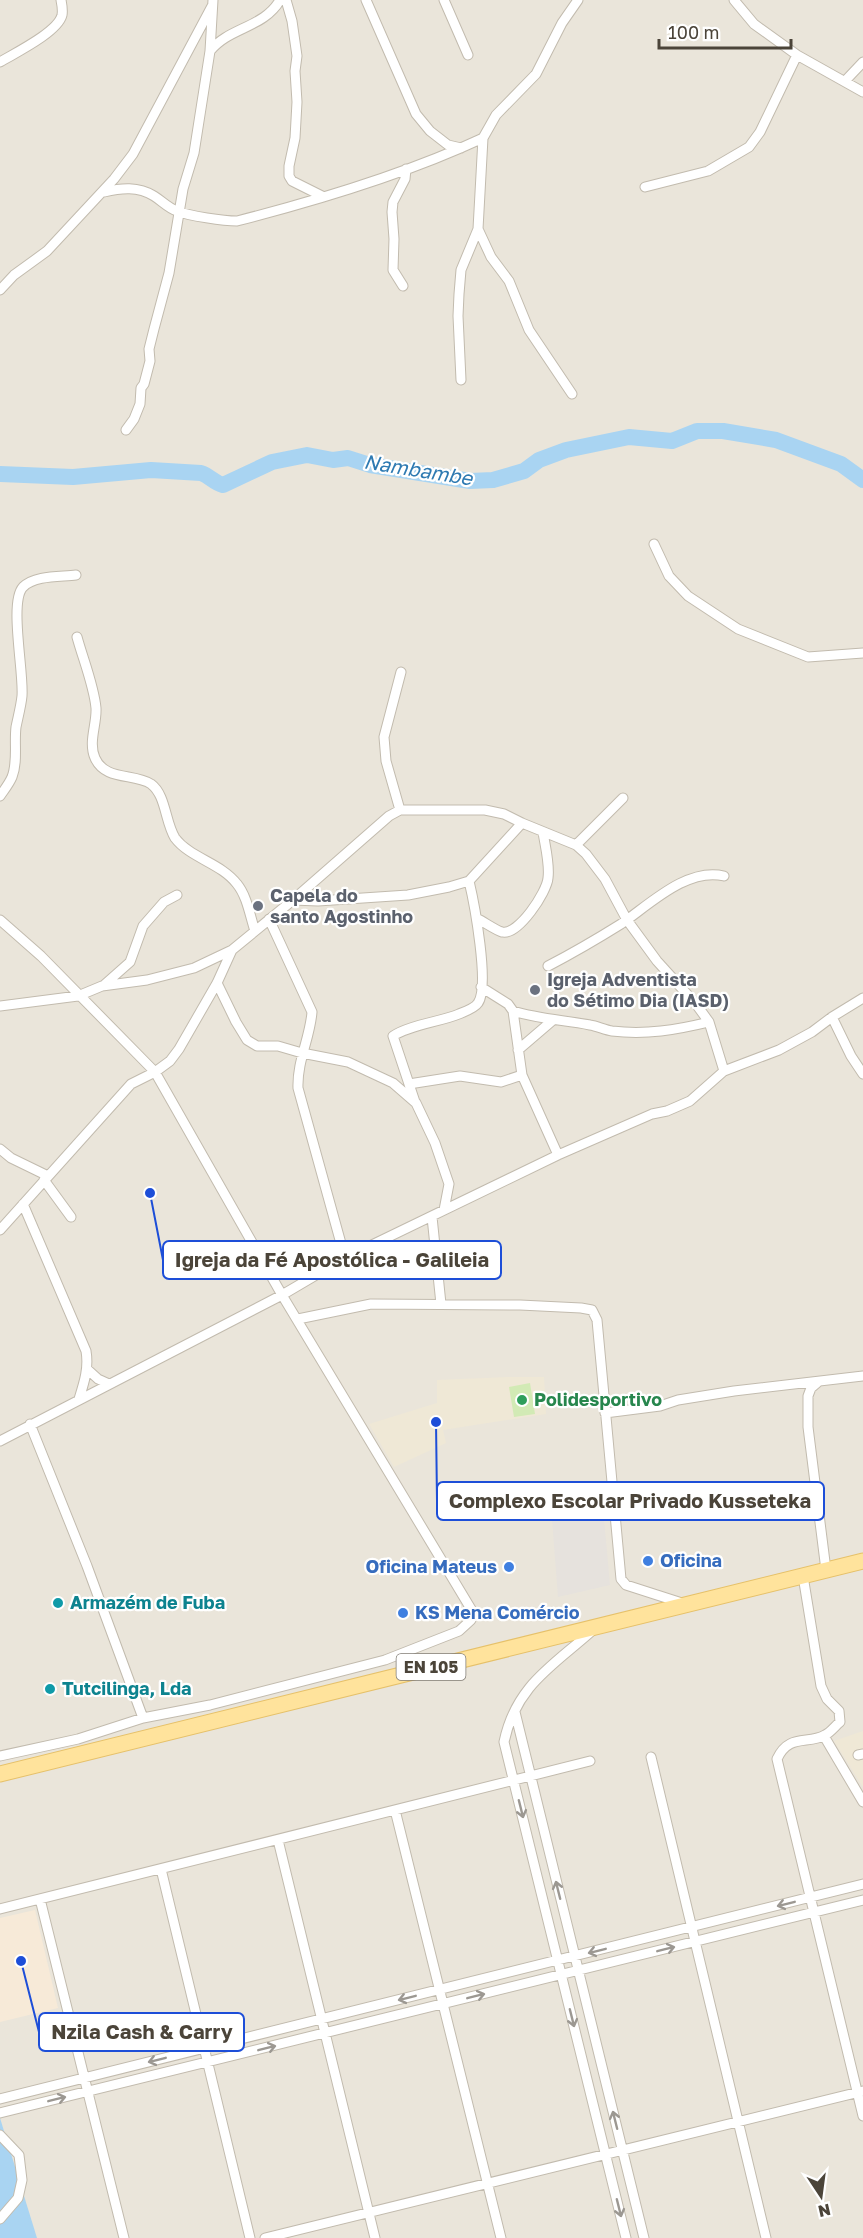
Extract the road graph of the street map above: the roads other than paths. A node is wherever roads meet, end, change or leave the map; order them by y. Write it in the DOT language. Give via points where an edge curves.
graph roads {
  1 [pos="61,0"];
  2 [pos="280,0"];
  3 [pos="286,0"];
  4 [pos="366,0"];
  5 [pos="444,0"];
  6 [pos="579,0"];
  7 [pos="734,0"];
  8 [pos="213,2"];
  9 [pos="210,51"];
  10 [pos="468,55"];
  11 [pos="797,55"];
  12 [pos="0,62"];
  13 [pos="863,62"];
  14 [pos="845,81"];
  15 [pos="863,92"];
  16 [pos="483,138"];
  17 [pos="461,148"];
  18 [pos="406,169"];
  19 [pos="645,187"];
  20 [pos="104,192"];
  21 [pos="322,196"];
  22 [pos="179,213"];
  23 [pos="478,229"];
  24 [pos="403,286"];
  25 [pos="0,290"];
  26 [pos="461,380"];
  27 [pos="572,394"];
  28 [pos="126,430"];
  29 [pos="654,544"];
  30 [pos="76,575"];
  31 [pos="77,637"];
  32 [pos="863,653"];
  33 [pos="401,672"];
  34 [pos="1,792"];
  35 [pos="623,798"];
  36 [pos="400,810"];
  37 [pos="522,824"];
  38 [pos="543,832"];
  39 [pos="576,845"];
  40 [pos="724,876"];
  41 [pos="469,880"];
  42 [pos="177,895"];
  43 [pos="293,900"];
  44 [pos="269,919"];
  45 [pos="478,919"];
  46 [pos="0,920"];
  47 [pos="627,920"];
  48 [pos="255,931"];
  49 [pos="232,950"];
  50 [pos="548,966"];
  51 [pos="217,983"];
  52 [pos="102,986"];
  53 [pos="482,987"];
  54 [pos="78,996"];
  55 [pos="863,998"];
  56 [pos="0,1006"];
  57 [pos="513,1011"];
  58 [pos="832,1017"];
  59 [pos="553,1020"];
  60 [pos="709,1022"];
  61 [pos="518,1050"];
  62 [pos="302,1053"];
  63 [pos="724,1071"];
  64 [pos="155,1072"];
  65 [pos="863,1074"];
  66 [pos="522,1075"];
  67 [pos="409,1084"];
  68 [pos="416,1103"];
  69 [pos="0,1149"];
  70 [pos="558,1155"];
  71 [pos="46,1178"];
  72 [pos="23,1204"];
  73 [pos="444,1210"];
  74 [pos="71,1217"];
  75 [pos="432,1217"];
  76 [pos="0,1230"];
  77 [pos="345,1258"];
  78 [pos="282,1295"];
  79 [pos="441,1304"];
  80 [pos="298,1319"];
  81 [pos="87,1369"];
  82 [pos="863,1376"];
  83 [pos="820,1381"];
  84 [pos="109,1384"];
  85 [pos="79,1399"];
  86 [pos="605,1413"];
  87 [pos="30,1424"];
  88 [pos="0,1441"];
  89 [pos="863,1561"];
  90 [pos="826,1570"];
  91 [pos="802,1576"];
  92 [pos="685,1604"];
  93 [pos="599,1625"];
  94 [pos="385,1660"];
  95 [pos="390,1677"];
  96 [pos="515,1712"];
  97 [pos="143,1718"];
  98 [pos="824,1736"];
  99 [pos="0,1756"];
  100 [pos="651,1757"];
  101 [pos="590,1761"];
  102 [pos="0,1774"];
  103 [pos="530,1776"];
  104 [pos="514,1780"];
  105 [pos="863,1802"];
  106 [pos="395,1810"];
  107 [pos="278,1840"];
  108 [pos="160,1869"];
  109 [pos="863,1884"];
  110 [pos="812,1898"];
  111 [pos="40,1899"];
  112 [pos="863,1900"];
  113 [pos="0,1909"];
  114 [pos="815,1913"];
  115 [pos="692,1928"];
  116 [pos="695,1942"];
  117 [pos="575,1957"];
  118 [pos="558,1961"];
  119 [pos="578,1971"];
  120 [pos="562,1975"];
  121 [pos="440,1990"];
  122 [pos="443,2004"];
  123 [pos="322,2019"];
  124 [pos="325,2033"];
  125 [pos="204,2049"];
  126 [pos="207,2062"];
  127 [pos="84,2078"];
  128 [pos="860,2091"];
  129 [pos="87,2092"];
  130 [pos="0,2099"];
  131 [pos="0,2113"];
  132 [pos="863,2116"];
  133 [pos="738,2121"];
  134 [pos="0,2135"];
  135 [pos="622,2150"];
  136 [pos="606,2154"];
  137 [pos="488,2183"];
  138 [pos="369,2212"];
  139 [pos="0,2219"];
  140 [pos="124,2238"];
  141 [pos="250,2238"];
  142 [pos="265,2238"];
  143 [pos="375,2238"];
  144 [pos="501,2238"];
  145 [pos="626,2238"];
  146 [pos="644,2238"];
  147 [pos="766,2238"];
  1 -- 12 [label="street" via="63,13 51,29"];
  2 -- 9 [label="street" via="270,14 217,42"];
  3 -- 21 [label="street" via="297,56 295,138 289,176"];
  4 -- 17 [label="street" via="416,114 430,131"];
  5 -- 10 [label="street"];
  6 -- 16 [label="street" via="562,23 536,74 496,115"];
  7 -- 11 [label="street" via="754,24"];
  8 -- 9 [label="street"];
  8 -- 20 [label="street" via="133,154"];
  9 -- 22 [label="street" via="194,153"];
  11 -- 14 [label="street"];
  11 -- 19 [label="street" via="749,147 708,171"];
  13 -- 14 [label="street"];
  14 -- 15 [label="street"];
  16 -- 17 [label="street"];
  16 -- 23 [label="street"];
  17 -- 18 [label="street"];
  18 -- 21 [label="street"];
  18 -- 24 [label="street" via="392,212 393,270"];
  20 -- 22 [label="street" via="133,188 153,195"];
  20 -- 25 [label="street" via="47,251"];
  21 -- 22 [label="street" via="237,220"];
  22 -- 28 [label="street" via="140,404"];
  23 -- 26 [label="street" via="461,270"];
  23 -- 27 [label="street" via="491,257 509,281 529,330"];
  29 -- 32 [label="street" via="669,576 688,596 738,629 808,657"];
  30 -- 34 [label="street" via="34,580 19,597 16,617 22,697 14,772"];
  31 -- 48 [label="street" via="96,708 92,732 95,758 105,770 152,785 176,838 238,884"];
  33 -- 36 [label="street" via="384,737 386,761"];
  35 -- 39 [label="street"];
  36 -- 37 [label="street" via="485,810"];
  36 -- 43 [label="street"];
  37 -- 38 [label="street"];
  37 -- 41 [label="street"];
  38 -- 39 [label="street"];
  38 -- 45 [label="street" via="548,881 530,913 510,931 501,932"];
  39 -- 47 [label="street" via="605,879"];
  40 -- 47 [label="street" via="709,873 678,885"];
  41 -- 43 [label="street" via="408,895"];
  41 -- 45 [label="street"];
  42 -- 52 [label="street" via="164,902 148,920 134,957"];
  43 -- 44 [label="street"];
  44 -- 48 [label="street"];
  44 -- 62 [label="street" via="312,1012"];
  45 -- 53 [label="street"];
  46 -- 54 [label="street"];
  47 -- 50 [label="street"];
  47 -- 60 [label="street"];
  48 -- 49 [label="street"];
  49 -- 51 [label="street"];
  49 -- 52 [label="street" via="194,968"];
  51 -- 62 [label="street" via="247,1040 257,1046 278,1046"];
  51 -- 64 [label="street" via="179,1049"];
  52 -- 54 [label="street"];
  53 -- 57 [label="street"];
  53 -- 67 [label="street" via="476,1006 393,1036"];
  54 -- 56 [label="street"];
  54 -- 64 [label="street"];
  55 -- 58 [label="street"];
  57 -- 59 [label="street"];
  57 -- 61 [label="street"];
  58 -- 63 [label="street" via="779,1050"];
  58 -- 65 [label="street"];
  59 -- 60 [label="street" via="638,1032 670,1031"];
  59 -- 61 [label="street"];
  60 -- 63 [label="street"];
  61 -- 66 [label="street"];
  62 -- 68 [label="street" via="371,1071"];
  62 -- 77 [label="street" via="298,1088"];
  63 -- 70 [label="street" via="690,1101"];
  64 -- 71 [label="street" via="131,1084"];
  64 -- 78 [label="street"];
  66 -- 67 [label="street" via="501,1082 460,1076"];
  66 -- 70 [label="street"];
  67 -- 68 [label="street"];
  68 -- 73 [label="street" via="449,1184"];
  69 -- 71 [label="street"];
  70 -- 73 [label="street"];
  71 -- 72 [label="street"];
  71 -- 74 [label="street"];
  72 -- 76 [label="street"];
  72 -- 81 [label="street" via="86,1351"];
  73 -- 75 [label="street"];
  75 -- 77 [label="street"];
  75 -- 79 [label="street"];
  77 -- 78 [label="street"];
  78 -- 80 [label="street"];
  78 -- 84 [label="street"];
  79 -- 80 [label="street" via="371,1304"];
  79 -- 86 [label="street" via="592,1310 597,1320"];
  80 -- 94 [label="street" via="471,1610 471,1620 459,1631"];
  81 -- 84 [label="street"];
  81 -- 85 [label="street"];
  82 -- 83 [label="street"];
  83 -- 86 [label="street"];
  83 -- 90 [label="street" via="808,1396 808,1427"];
  84 -- 85 [label="street"];
  85 -- 87 [label="street"];
  86 -- 92 [label="street" via="621,1579 626,1585"];
  87 -- 88 [label="street"];
  87 -- 97 [label="street"];
  89 -- 90 [label="main road, EN 105"];
  90 -- 91 [label="main road, EN 105"];
  91 -- 92 [label="main road, EN 105"];
  91 -- 98 [label="street" via="821,1686 827,1699 840,1711 840,1722"];
  92 -- 93 [label="main road, EN 105"];
  93 -- 95 [label="main road, EN 105"];
  93 -- 96 [label="street" via="541,1673 526,1689"];
  94 -- 95 [label="street"];
  94 -- 97 [label="street"];
  95 -- 102 [label="main road, EN 105"];
  96 -- 103 [label="street"];
  96 -- 104 [label="street" via="504,1742"];
  97 -- 99 [label="street" via="78,1739"];
  98 -- 105 [label="street"];
  98 -- 110 [label="street" via="799,1740 781,1750 777,1760"];
  100 -- 115 [label="street"];
  101 -- 103 [label="street"];
  103 -- 104 [label="street"];
  117 -- 103 [label="street, one-way"];
  104 -- 106 [label="street"];
  104 -- 118 [label="street, one-way"];
  106 -- 107 [label="street"];
  106 -- 121 [label="street"];
  107 -- 108 [label="street"];
  107 -- 123 [label="street"];
  108 -- 111 [label="street"];
  108 -- 125 [label="street"];
  109 -- 110 [label="street"];
  110 -- 114 [label="street"];
  110 -- 115 [label="street, one-way"];
  111 -- 113 [label="street"];
  111 -- 127 [label="street"];
  112 -- 114 [label="street"];
  114 -- 116 [label="street"];
  114 -- 128 [label="street"];
  115 -- 116 [label="street"];
  115 -- 117 [label="street, one-way"];
  119 -- 116 [label="street, one-way"];
  116 -- 133 [label="street"];
  117 -- 118 [label="street"];
  117 -- 119 [label="street"];
  118 -- 120 [label="street"];
  118 -- 121 [label="street"];
  119 -- 120 [label="street"];
  135 -- 119 [label="street, one-way"];
  122 -- 120 [label="street, one-way"];
  120 -- 136 [label="street, one-way"];
  121 -- 122 [label="street"];
  121 -- 123 [label="street, one-way"];
  122 -- 124 [label="street"];
  122 -- 137 [label="street"];
  123 -- 124 [label="street"];
  123 -- 125 [label="street"];
  126 -- 124 [label="street, one-way"];
  124 -- 138 [label="street"];
  125 -- 126 [label="street"];
  125 -- 127 [label="street, one-way"];
  126 -- 129 [label="street"];
  126 -- 141 [label="street"];
  127 -- 129 [label="street"];
  127 -- 130 [label="street"];
  128 -- 132 [label="street"];
  128 -- 133 [label="street"];
  131 -- 129 [label="street, one-way"];
  129 -- 140 [label="street"];
  133 -- 135 [label="street"];
  133 -- 147 [label="street"];
  134 -- 139 [label="street" via="19,2155 22,2180 18,2198"];
  135 -- 136 [label="street"];
  135 -- 146 [label="street"];
  136 -- 137 [label="street"];
  136 -- 145 [label="street, one-way"];
  137 -- 138 [label="street"];
  137 -- 144 [label="street"];
  138 -- 142 [label="street"];
  138 -- 143 [label="street"];
}
